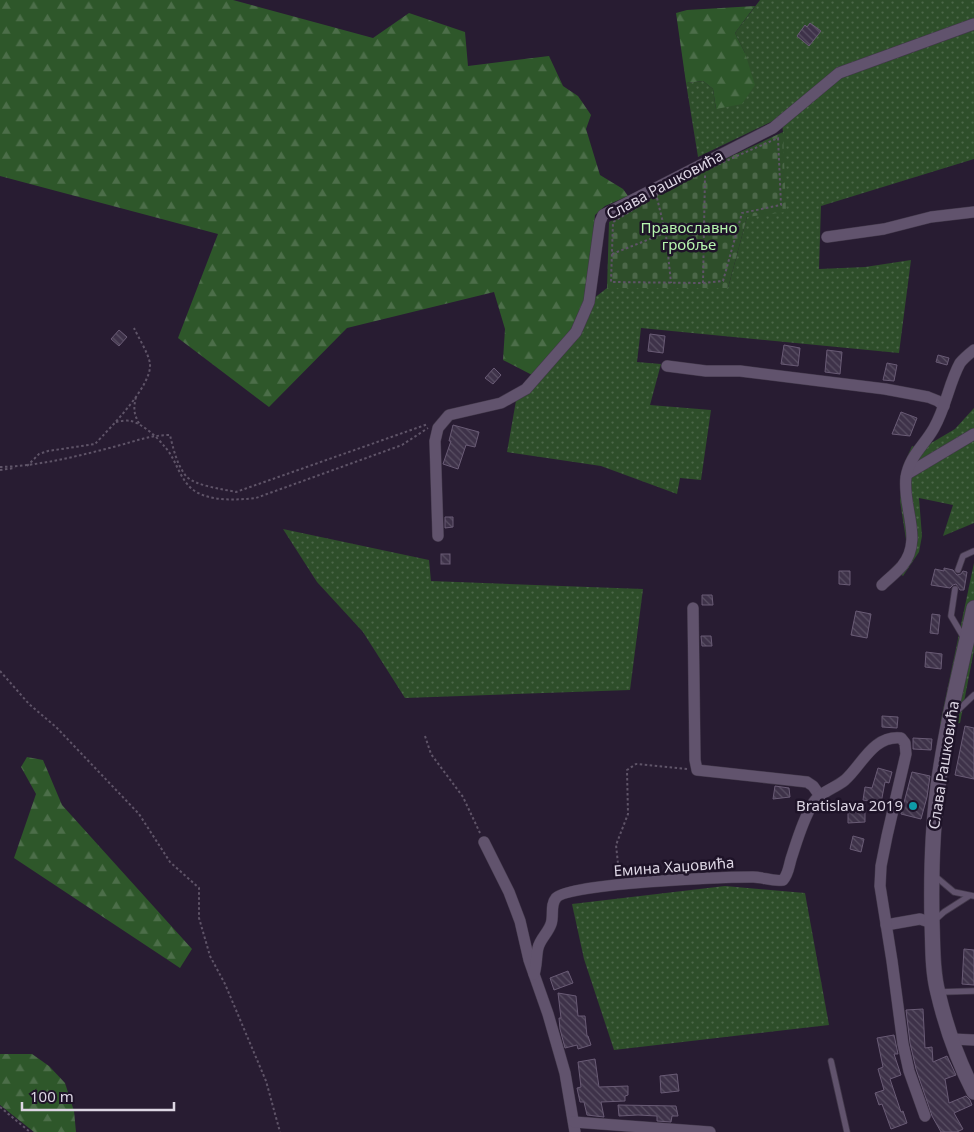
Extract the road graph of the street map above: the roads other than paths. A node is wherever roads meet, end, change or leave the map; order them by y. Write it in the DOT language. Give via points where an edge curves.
graph roads {
  1 [pos="974,24"];
  2 [pos="974,212"];
  3 [pos="827,237"];
  4 [pos="974,350"];
  5 [pos="667,366"];
  6 [pos="944,406"];
  7 [pos="974,434"];
  8 [pos="907,474"];
  9 [pos="438,536"];
  10 [pos="974,551"];
  11 [pos="958,570"];
  12 [pos="882,585"];
  13 [pos="955,589"];
  14 [pos="694,608"];
  15 [pos="974,608"];
  16 [pos="966,643"];
  17 [pos="974,695"];
  18 [pos="949,718"];
  19 [pos="824,793"];
  20 [pos="484,842"];
  21 [pos="931,873"];
  22 [pos="973,896"];
  23 [pos="932,923"];
  24 [pos="886,925"];
  25 [pos="534,974"];
  26 [pos="974,991"];
  27 [pos="937,992"];
  28 [pos="952,1040"];
  29 [pos="974,1040"];
  30 [pos="831,1061"];
  31 [pos="974,1092"];
  32 [pos="925,1116"];
  33 [pos="574,1127"];
  34 [pos="710,1132"];
  35 [pos="847,1132"];
  1 -- 9 [label="street, Слава Рашковића" via="839,73 773,128 603,215 589,302 576,332 526,389 501,403 449,415 438,428 435,441"];
  2 -- 3 [label="street"];
  4 -- 6 [label="street" via="961,363"];
  5 -- 6 [label="street" via="740,371 885,389 928,397"];
  6 -- 8 [label="street" via="934,428 913,455"];
  7 -- 8 [label="street"];
  8 -- 12 [label="street" via="906,497 912,544 902,566"];
  10 -- 11 [label="lane" via="963,556"];
  13 -- 16 [label="lane" via="951,616"];
  14 -- 19 [label="street" via="697,770 807,782"];
  15 -- 16 [label="main road, Слава Рашковића"];
  16 -- 18 [label="main road, Слава Рашковића"];
  17 -- 18 [label="lane"];
  18 -- 21 [label="main road, Слава Рашковића" via="933,827"];
  19 -- 24 [label="street" via="845,779 873,747 893,739 903,740 906,754 880,877"];
  19 -- 25 [label="street, Емина Хаџовића" via="812,804 783,880 755,877 682,879 576,890 559,895 553,903 551,925 538,949"];
  20 -- 25 [label="street, Емина Хаџовића" via="520,921"];
  21 -- 22 [label="lane" via="954,892"];
  21 -- 23 [label="main road, Слава Рашковића"];
  22 -- 23 [label="lane" via="944,912"];
  23 -- 24 [label="street" via="920,919"];
  23 -- 27 [label="main road, Слава Рашковића"];
  24 -- 32 [label="street" via="903,1044"];
  25 -- 33 [label="street, Емина Хаџовића" via="565,1073"];
  26 -- 27 [label="lane"];
  27 -- 28 [label="main road, Слава Рашковића"];
  28 -- 29 [label="street"];
  28 -- 31 [label="main road, Слава Рашковића"];
  30 -- 35 [label="lane"];
  33 -- 34 [label="street, Емина Хаџовића"];
}
